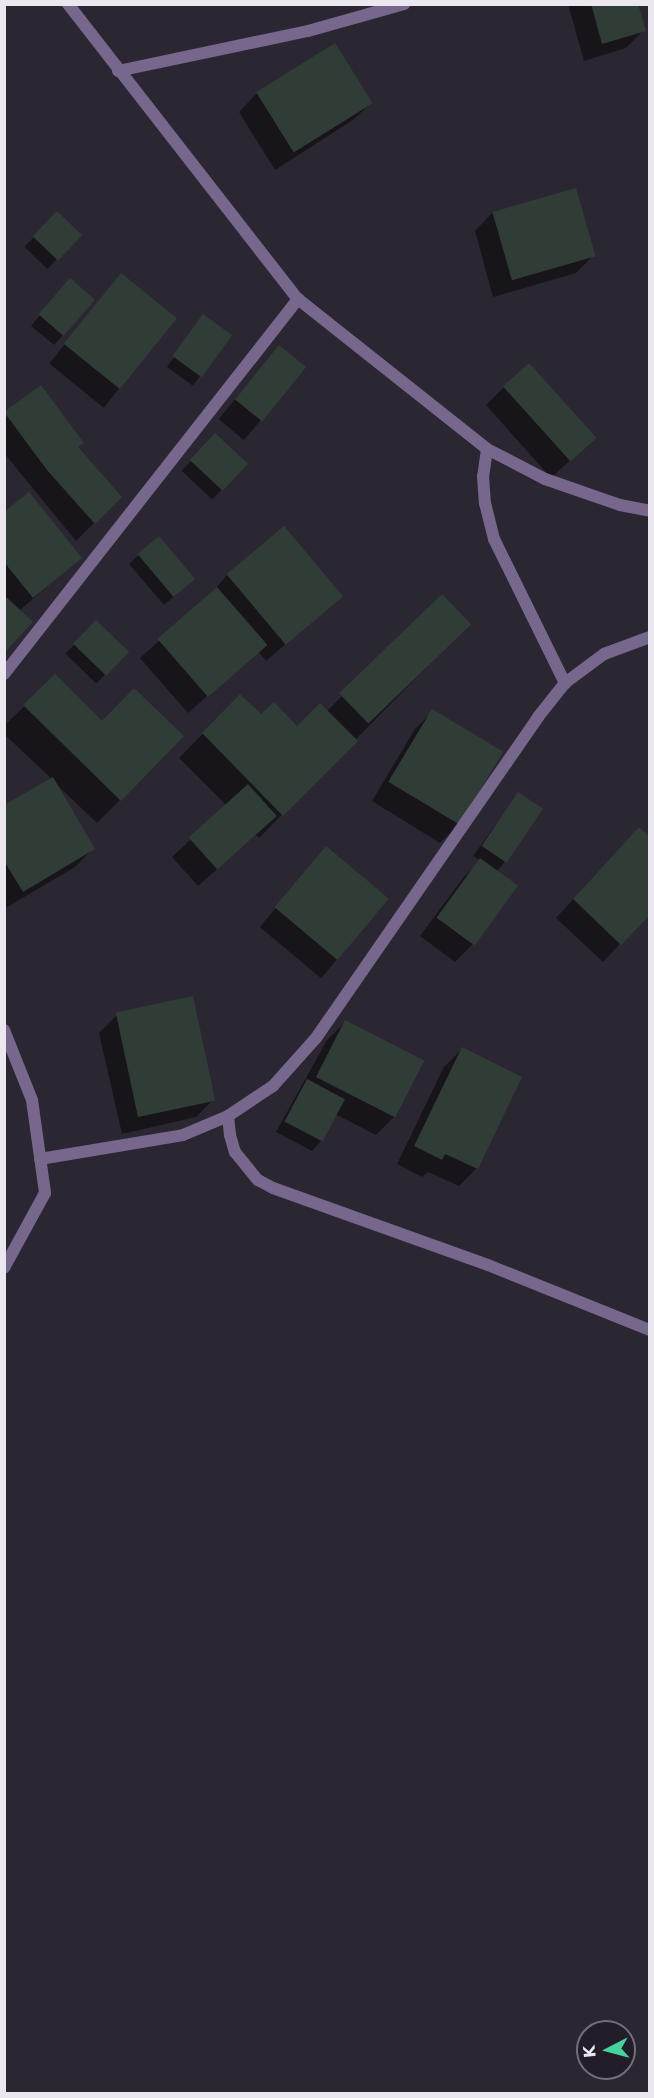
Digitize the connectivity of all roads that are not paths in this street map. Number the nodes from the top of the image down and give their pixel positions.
1 (68, 4) edge
2 (404, 4) edge
3 (118, 71) junction
4 (298, 300) junction
5 (487, 449) junction
6 (650, 511) edge
7 (650, 637) edge
8 (4, 675) edge
9 (565, 684) junction
10 (4, 1030) edge
11 (228, 1116) junction
12 (40, 1159) junction
13 (4, 1268) edge
14 (650, 1330) edge

1 - 3 street
2 - 3 street
3 - 4 street
4 - 5 street
4 - 8 street
5 - 6 street
5 - 9 street
7 - 9 street
9 - 11 street
10 - 12 street
11 - 12 street
11 - 14 street
12 - 13 street

